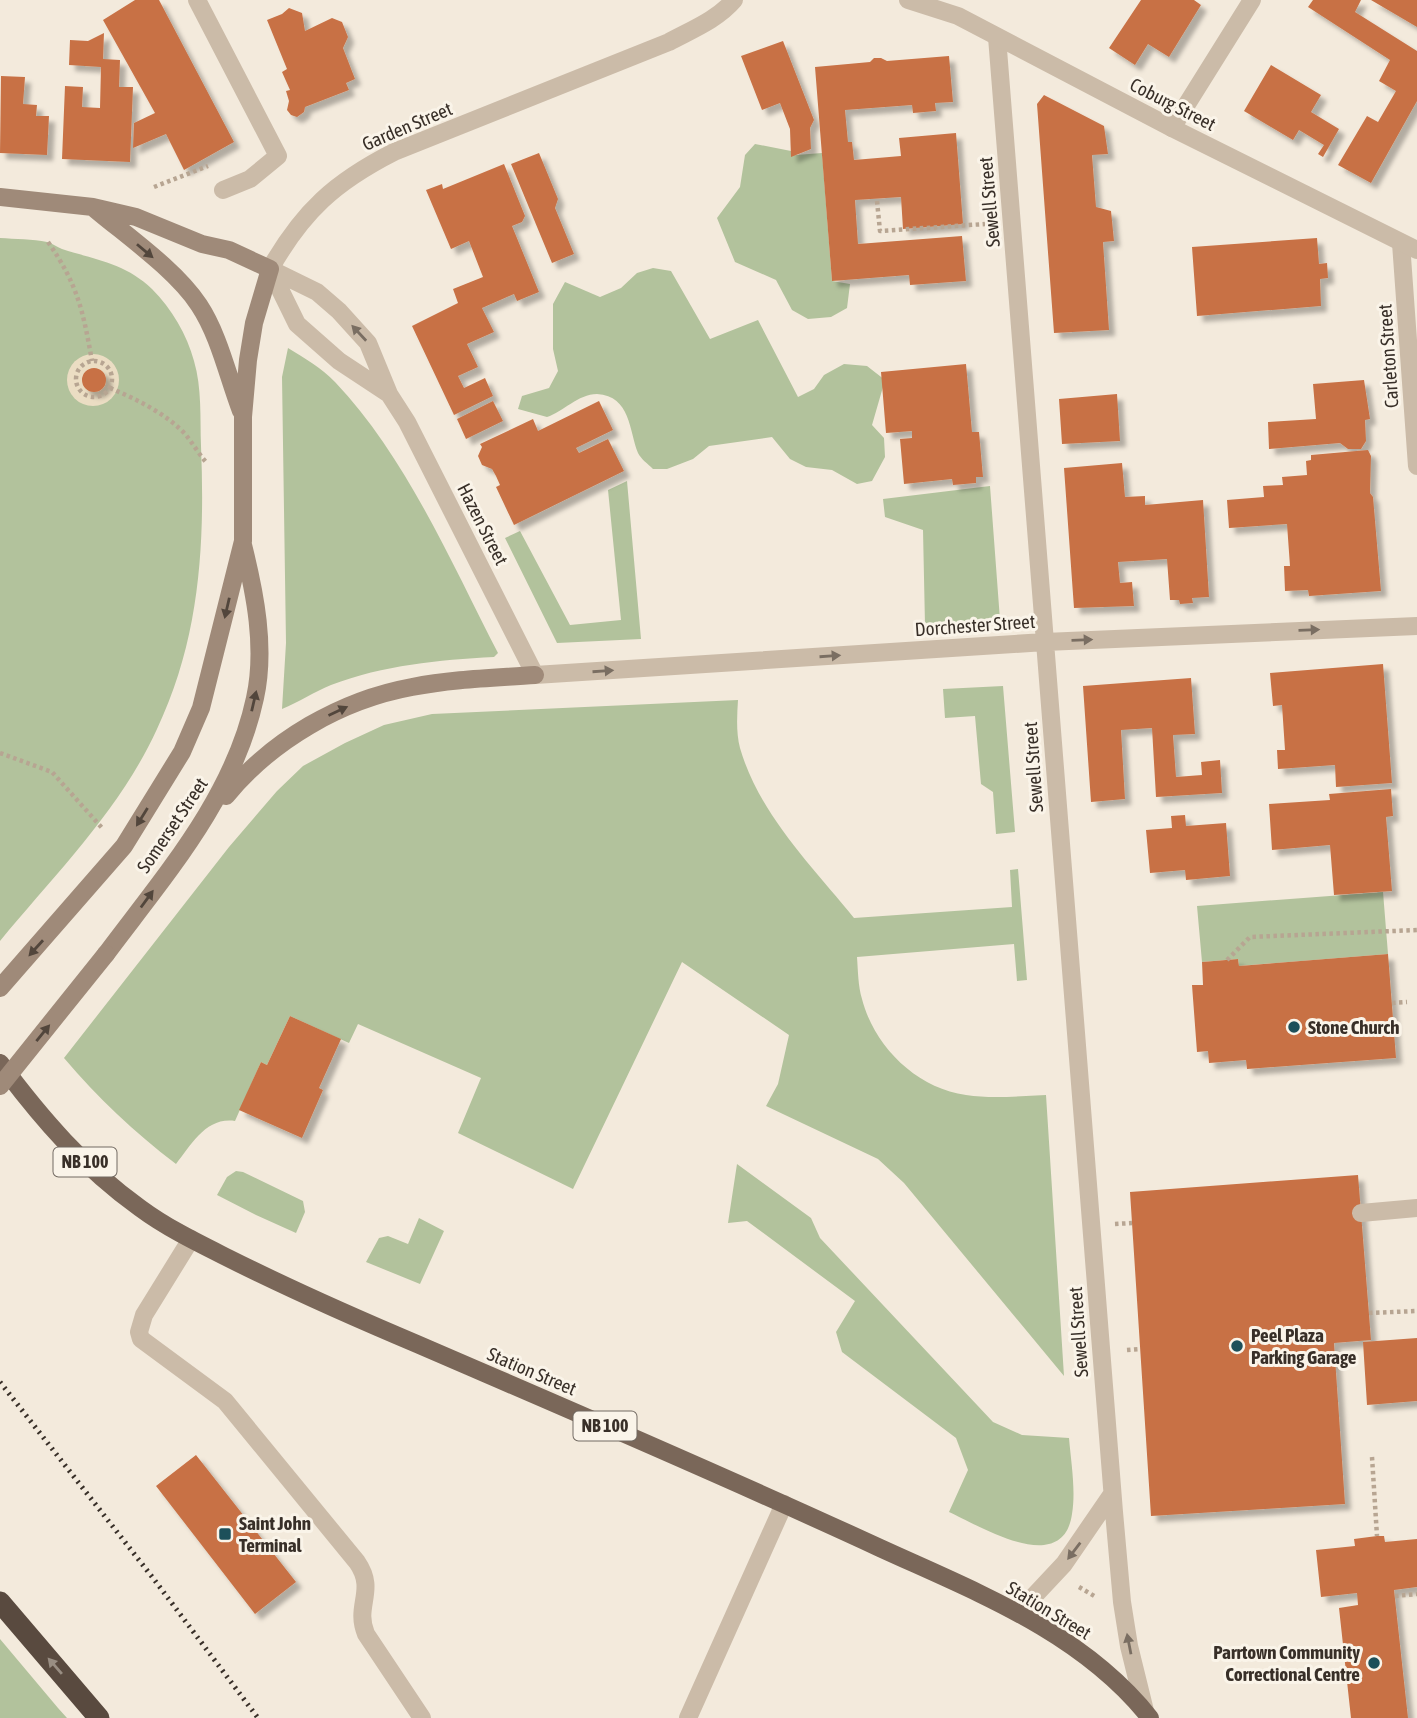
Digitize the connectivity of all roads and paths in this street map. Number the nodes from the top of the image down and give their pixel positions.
1 (197, 0) edge
2 (734, 0) edge
3 (908, 0) edge
4 (1252, 0) edge
5 (997, 37) junction
6 (1172, 128) junction
7 (216, 162) dead end
8 (153, 187) dead end
9 (223, 190) dead end
10 (0, 197) edge
11 (877, 201) dead end
12 (93, 207) junction
13 (1011, 222) junction
14 (48, 242) dead end
15 (1409, 247) edge
16 (270, 270) junction
17 (92, 361) junction
18 (110, 388) junction
19 (389, 394) junction
20 (243, 418) junction
21 (206, 462) dead end
22 (1417, 466) edge
23 (243, 541) junction
24 (1417, 626) edge
25 (1045, 642) junction
26 (535, 675) junction
27 (0, 753) edge
28 (103, 829) dead end
29 (194, 834) junction
30 (1417, 930) edge
31 (1227, 960) dead end
32 (0, 988) edge
33 (1407, 1002) dead end
34 (1392, 1003) dead end
35 (0, 1063) edge
36 (0, 1086) edge
37 (1417, 1208) edge
38 (1361, 1213) dead end
39 (191, 1239) junction
40 (1417, 1311) edge
41 (1369, 1313) dead end
42 (1372, 1457) dead end
43 (1112, 1494) junction
44 (784, 1504) junction
45 (1377, 1536) dead end
46 (1072, 1583) dead end
47 (1417, 1594) edge
48 (1395, 1596) dead end
49 (1099, 1599) dead end
50 (0, 1602) edge
51 (1019, 1612) junction
52 (1147, 1714) edge
53 (99, 1718) edge
54 (422, 1718) edge
55 (688, 1718) edge

1 - 9 street
2 - 16 street, Garden Street
3 - 5 street, Coburg Street
4 - 6 street
5 - 6 street, Coburg Street
5 - 13 street, Sewell Street
6 - 15 street, Coburg Street
7 - 8 path
10 - 12 main road
11 - 13 path
12 - 16 main road
12 -> 20 main road
13 - 25 street, Sewell Street
14 - 17 path
15 - 22 street, Carleton Street
16 - 19 street, Hazen Street
19 -> 16 street, Hazen Street
16 - 20 main road, Somerset Street
17 - 18 path
17 - 18 path
18 - 21 path
19 - 26 street, Hazen Street
20 - 23 main road, Somerset Street
29 -> 23 main road, Somerset Street
23 -> 32 main road, Somerset Street
25 -> 24 street, Dorchester Street
26 -> 25 street, Dorchester Street
25 - 43 street, Sewell Street
29 -> 26 main road
27 - 28 path
36 -> 29 main road, Somerset Street, bridge
30 - 31 path
33 - 34 path
35 - 39 main road, Station Street / NB 100
37 - 38 street
39 - 44 main road, Station Street / NB 100
39 - 54 street
40 - 41 path
42 - 45 path
43 -> 51 street
52 -> 43 street, Sewell Street
44 - 51 main road, Station Street / NB 100
44 - 55 street
46 - 49 path
47 - 48 path
53 -> 50 highway
51 - 52 main road, Station Street / NB 100

